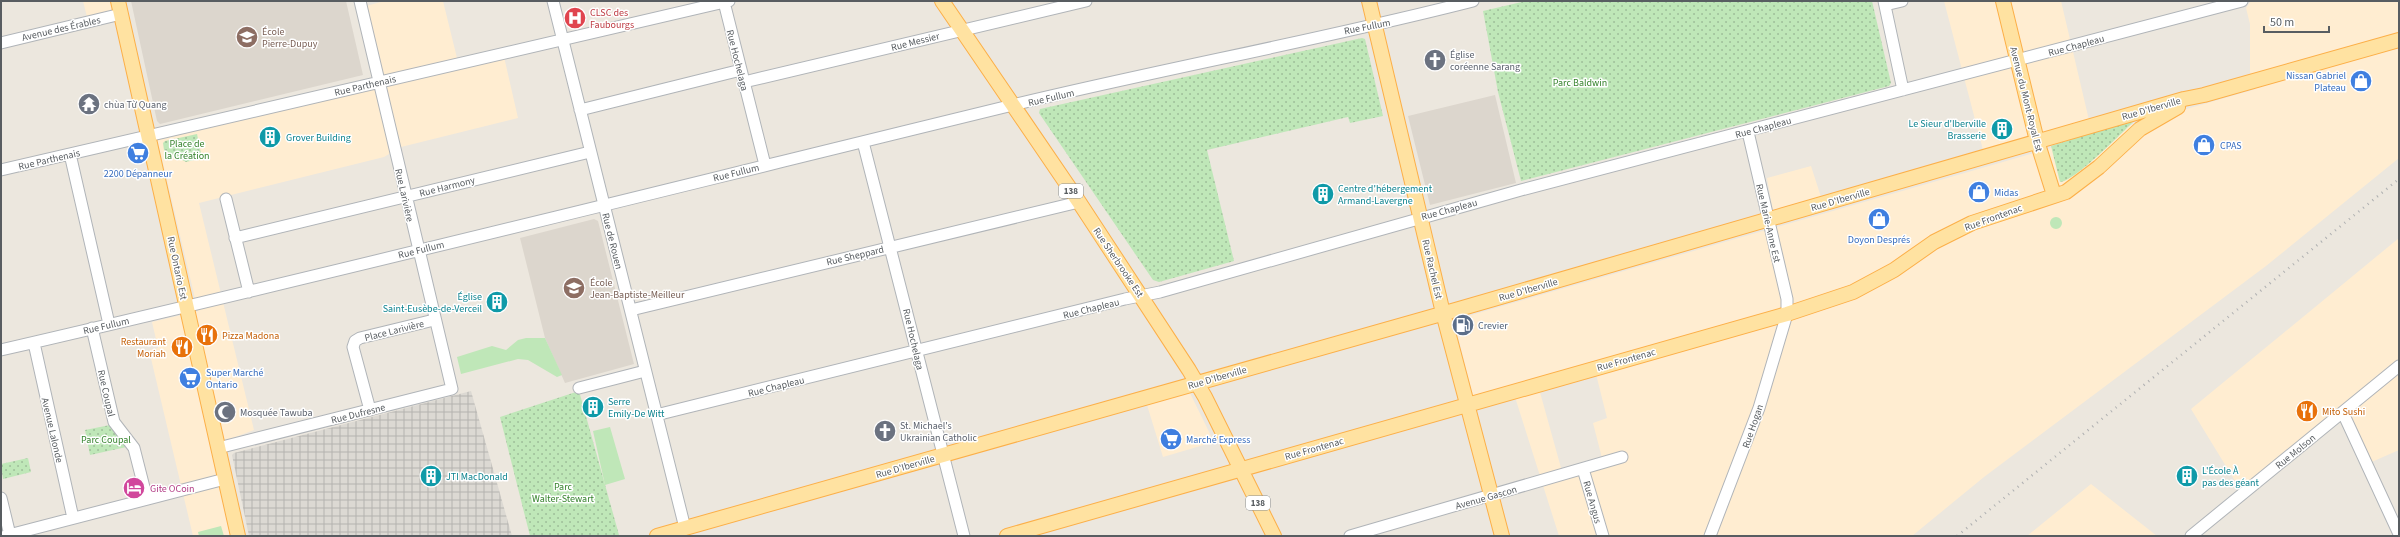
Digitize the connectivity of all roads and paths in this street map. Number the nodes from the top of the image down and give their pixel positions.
1 (360, 1) edge
2 (553, 1) edge
3 (942, 1) edge
4 (1086, 1) edge
5 (1369, 1) edge
6 (1473, 1) edge
7 (1902, 1) edge
8 (2003, 1) edge
9 (2242, 1) edge
10 (726, 2) edge
11 (1884, 3) edge
12 (120, 8) edge
13 (1374, 24) junction
14 (961, 30) junction
15 (563, 40) junction
16 (2399, 40) edge
17 (1, 43) edge
18 (2017, 60) junction
19 (741, 70) junction
20 (379, 81) junction
21 (744, 82) junction
22 (1903, 90) junction
23 (2204, 95) junction
24 (1013, 105) junction
25 (580, 110) junction
26 (1748, 132) junction
27 (148, 135) junction
28 (2036, 141) junction
29 (863, 142) junction
30 (590, 152) junction
31 (70, 154) junction
32 (765, 165) junction
33 (1, 170) edge
34 (405, 196) junction
35 (2054, 196) junction
36 (226, 199) dead end
37 (1079, 202) junction
38 (604, 205) junction
39 (1421, 217) junction
40 (1769, 220) junction
41 (235, 238) junction
42 (890, 247) junction
43 (418, 250) junction
44 (249, 292) junction
45 (1142, 296) junction
46 (187, 306) junction
47 (631, 310) junction
48 (1443, 313) junction
49 (1787, 314) junction
50 (434, 320) junction
51 (109, 324) junction
52 (92, 328) junction
53 (34, 343) junction
54 (1, 350) edge
55 (916, 351) junction
56 (2399, 366) edge
57 (645, 371) junction
58 (1197, 383) junction
59 (579, 388) dead end
60 (452, 389) joint
61 (1467, 404) junction
62 (370, 410) junction
63 (2343, 413) junction
64 (656, 415) junction
65 (218, 448) junction
66 (943, 455) junction
67 (1622, 457) dead end
68 (1583, 469) junction
69 (1241, 470) junction
70 (225, 479) junction
71 (1491, 495) junction
72 (1, 498) edge
73 (147, 499) junction
74 (73, 518) junction
75 (685, 528) junction
76 (2399, 534) edge
77 (7, 535) edge
78 (238, 536) edge
79 (657, 536) edge
80 (964, 536) edge
81 (1007, 536) edge
82 (1274, 536) edge
83 (1350, 536) edge
84 (1502, 536) edge
85 (1603, 536) edge
86 (1710, 536) edge
87 (2191, 536) edge

1 - 20 street, Rue Larivière
2 - 15 street, Rue de Rouen
3 - 14 main road, Rue Sherbrooke Est / 138
4 - 14 street, Rue Messier
5 - 13 main road, Rue Rachel Est
6 - 13 street, Rue Fullum
7 - 11 street
8 - 18 main road, Avenue du Mont-Royal Est
9 - 18 street, Rue Chapleau
10 - 15 street, Rue Parthenais
10 - 19 street, Rue Hochelaga
11 - 22 street
12 - 17 street, Avenue des Érables
12 - 27 main road, Rue Ontario Est
13 - 24 street, Rue Fullum
13 - 39 main road, Rue Rachel Est
14 - 21 street, Rue Messier
14 - 24 main road, Rue Sherbrooke Est / 138
15 - 20 street, Rue Parthenais
15 - 25 street, Rue de Rouen
16 - 23 main road, Rue D'Iberville
18 - 22 street, Rue Chapleau
18 - 28 main road, Avenue du Mont-Royal Est
19 - 21 street, Rue Hochelaga
19 - 25 street
20 - 27 street, Rue Parthenais
20 - 34 street, Rue Larivière
21 - 32 street, Rue Hochelaga
22 - 26 street, Rue Chapleau
23 - 28 main road, Rue D'Iberville
23 - 35 main road, Rue Frontenac
24 - 29 street, Rue Fullum
24 - 37 main road, Rue Sherbrooke Est / 138
25 - 30 street, Rue de Rouen
26 - 39 street, Rue Chapleau
26 - 40 street, Rue Marie-Anne Est
27 - 31 street, Rue Parthenais
27 - 46 main road, Rue Ontario Est
28 - 35 main road, Avenue du Mont-Royal Est
28 - 40 main road, Rue D'Iberville
29 - 32 street, Rue Fullum
29 - 42 street, Rue Hochelaga
30 - 34 street, Rue Harmony
30 - 38 street, Rue de Rouen
31 - 33 street, Rue Parthenais
31 - 51 street
32 - 38 street, Rue Fullum
34 - 41 street, Rue Harmony
34 - 43 street, Rue Larivière
35 - 49 main road, Rue Frontenac
36 - 41 street
37 - 42 street, Rue Sheppard
37 - 45 main road, Rue Sherbrooke Est / 138
38 - 43 street, Rue Fullum
38 - 47 street, Rue de Rouen
39 - 45 street, Rue Chapleau
39 - 48 main road, Rue Rachel Est
40 - 48 main road, Rue D'Iberville
40 - 49 street, Rue Marie-Anne Est
41 - 44 street
42 - 47 street, Rue Sheppard
42 - 55 street, Rue Hochelaga
43 - 44 street, Rue Fullum
43 - 50 street, Rue Larivière
44 - 46 street, Rue Fullum
45 - 55 street, Rue Chapleau
45 - 58 main road, Rue Sherbrooke Est / 138
46 - 51 street, Rue Fullum
46 - 65 main road, Rue Ontario Est
47 - 57 street, Rue de Rouen
48 - 58 main road, Rue D'Iberville
48 - 61 main road, Rue Rachel Est
49 - 61 main road, Rue Frontenac
49 - 86 street, Rue Hogan
50 - 60 street, Rue Larivière
50 - 62 street, Place Larivière
51 - 52 street, Rue Fullum
52 - 53 street, Rue Fullum
52 - 73 street, Rue Coupal
53 - 54 street, Rue Fullum
53 - 74 street, Avenue Lalonde
55 - 64 street, Rue Chapleau
55 - 66 street, Rue Hochelaga
56 - 63 street, Rue Molson
57 - 59 street
57 - 64 street, Rue de Rouen
58 - 66 main road, Rue D'Iberville
58 - 69 main road, Rue Sherbrooke Est / 138
60 - 62 street, Rue Dufresne
61 - 69 main road, Rue Frontenac
61 - 71 main road, Rue Rachel Est
62 - 65 street, Rue Dufresne
63 - 76 street
63 - 87 street, Rue Molson
64 - 75 street, Rue de Rouen
65 - 70 main road, Rue Ontario Est
66 - 75 main road, Rue D'Iberville
66 - 80 street, Rue Hochelaga
67 - 68 street, Avenue Gascon
68 - 71 street, Avenue Gascon
68 - 85 street, Rue Angus
69 - 81 main road, Rue Frontenac
69 - 82 main road, Rue Sherbrooke Est / 138
70 - 73 street
70 - 78 main road, Rue Ontario Est
71 - 83 street, Avenue Gascon
71 - 84 main road, Rue Rachel Est
72 - 77 street
73 - 74 street
74 - 77 street
75 - 79 main road, Rue D'Iberville

